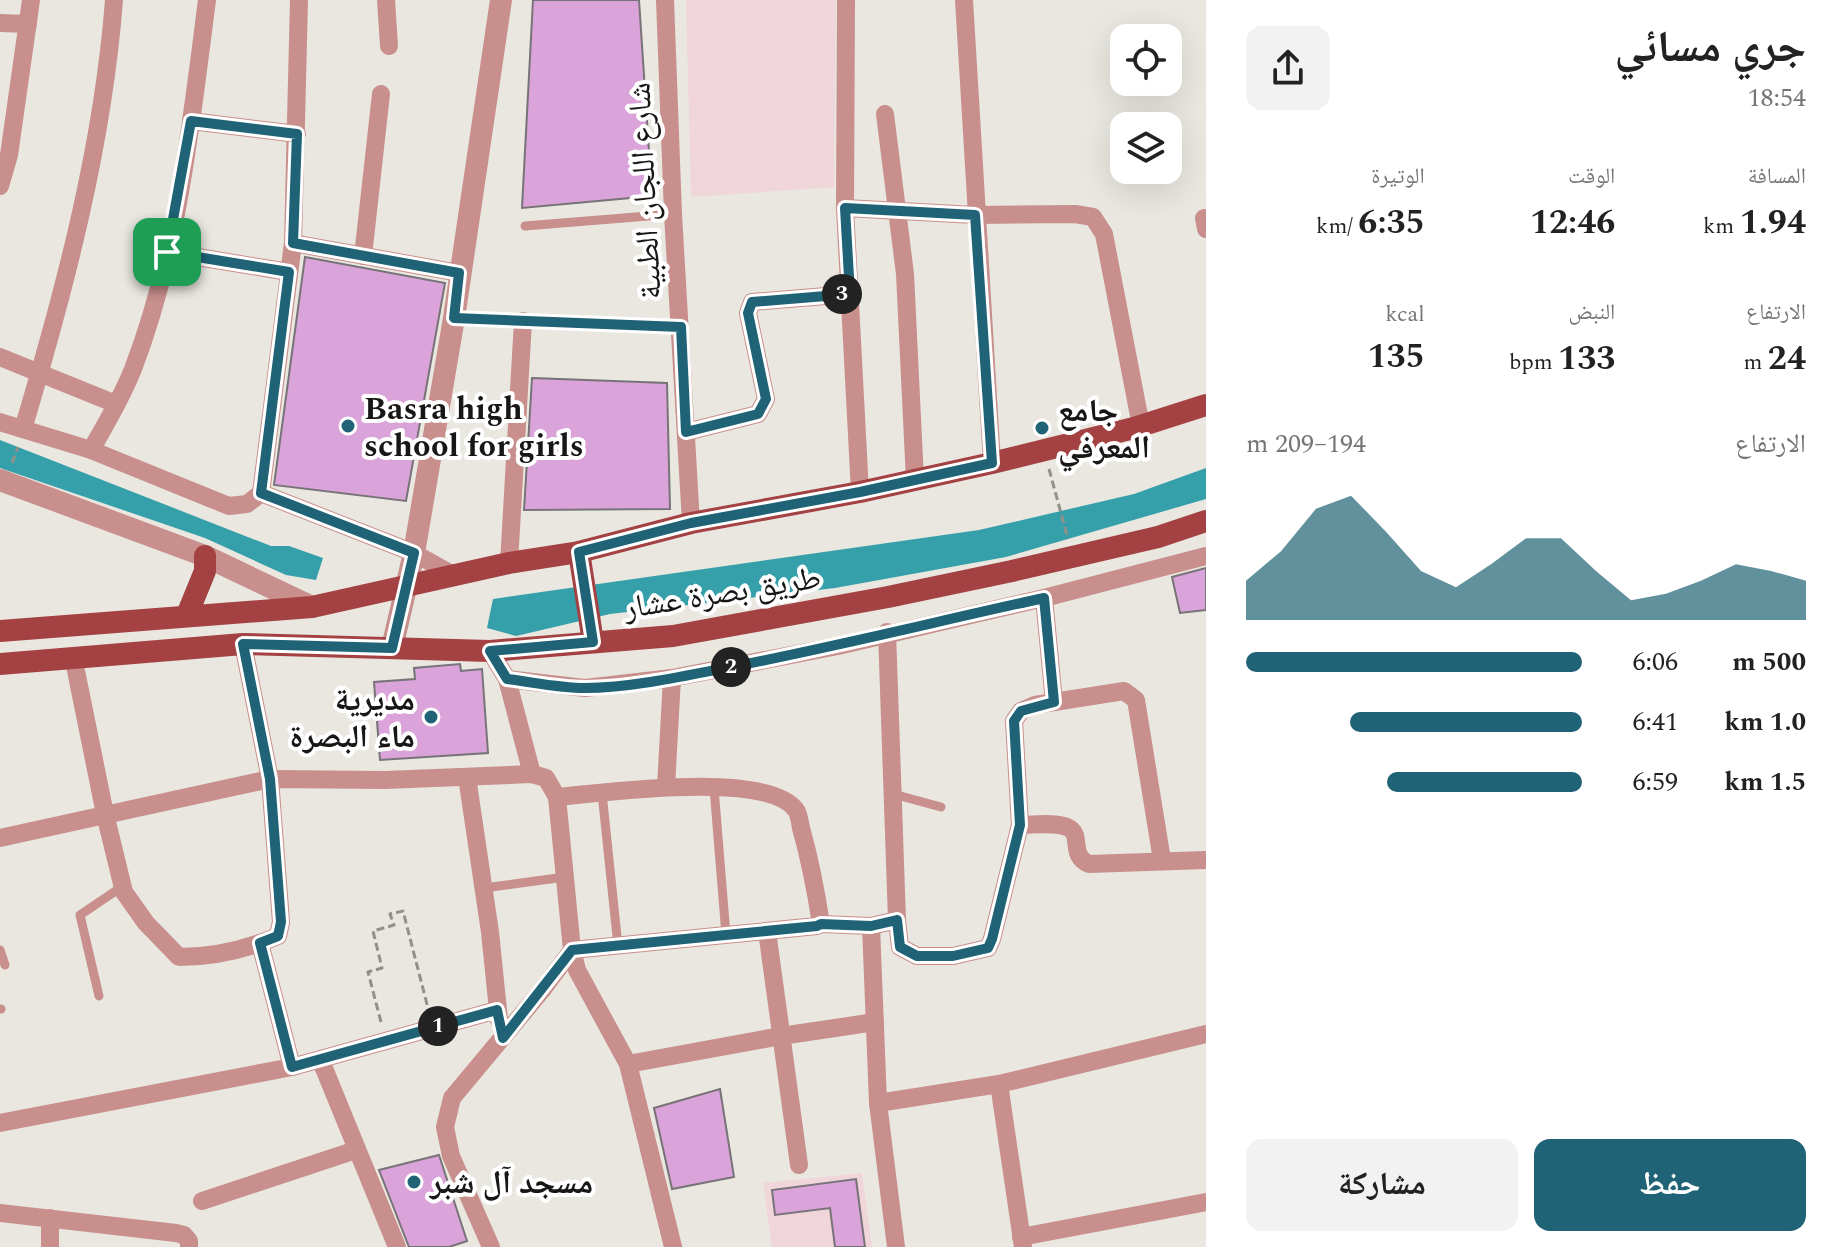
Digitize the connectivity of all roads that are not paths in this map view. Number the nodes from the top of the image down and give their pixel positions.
1 (31, 0) edge
2 (114, 0) edge
3 (207, 0) edge
4 (299, 0) edge
5 (386, 0) edge
6 (501, 0) edge
7 (665, 0) edge
8 (846, 0) edge
9 (964, 0) edge
10 (0, 23) edge
11 (28, 24) junction
12 (389, 46) dead end
13 (381, 94) dead end
14 (885, 114) dead end
15 (191, 121) junction
16 (297, 134) junction
17 (0, 186) edge
18 (845, 208) junction
19 (896, 211) junction
20 (673, 214) junction
21 (975, 215) junction
22 (525, 226) dead end
23 (293, 243) junction
24 (167, 252) junction
25 (363, 256) junction
26 (289, 272) junction
27 (459, 273) junction
28 (850, 294) junction
29 (454, 318) junction
30 (523, 321) junction
31 (681, 327) junction
32 (0, 357) edge
33 (40, 372) junction
34 (116, 404) junction
35 (1206, 405) edge
36 (0, 422) edge
37 (1141, 426) junction
38 (23, 432) junction
39 (686, 432) junction
40 (91, 450) junction
41 (992, 463) junction
42 (4, 477) edge
43 (915, 480) junction
44 (860, 492) junction
45 (261, 493) junction
46 (1206, 521) edge
47 (691, 523) junction
48 (414, 553) junction
49 (205, 556) junction
50 (1206, 556) edge
51 (580, 560) junction
52 (509, 563) junction
53 (455, 576) junction
54 (406, 586) junction
55 (1044, 598) junction
56 (312, 607) junction
57 (187, 615) junction
58 (0, 631) edge
59 (887, 632) junction
60 (592, 635) junction
61 (243, 644) junction
62 (392, 648) junction
63 (490, 651) junction
64 (73, 656) junction
65 (0, 664) edge
66 (672, 678) junction
67 (507, 679) junction
68 (1054, 702) junction
69 (532, 774) junction
70 (467, 777) junction
71 (270, 779) junction
72 (666, 787) junction
73 (714, 788) junction
74 (602, 793) junction
75 (893, 794) junction
76 (557, 797) junction
77 (941, 807) dead end
78 (105, 814) junction
79 (1020, 825) junction
80 (0, 838) edge
81 (1162, 860) junction
82 (1206, 860) edge
83 (565, 877) junction
84 (123, 886) junction
85 (484, 888) junction
86 (897, 920) junction
87 (821, 924) junction
88 (871, 926) junction
89 (767, 931) junction
90 (726, 935) junction
91 (260, 943) junction
92 (618, 946) junction
93 (0, 950) edge
94 (572, 950) junction
95 (5, 965) dead end
96 (99, 996) dead end
97 (497, 1010) junction
98 (875, 1022) junction
99 (1206, 1034) edge
100 (781, 1036) junction
101 (503, 1038) junction
102 (321, 1061) junction
103 (628, 1064) junction
104 (292, 1067) junction
105 (999, 1084) junction
106 (878, 1103) junction
107 (0, 1123) edge
108 (356, 1150) junction
109 (799, 1165) dead end
110 (202, 1201) dead end
111 (1206, 1202) edge
112 (0, 1213) edge
113 (50, 1218) junction
114 (1022, 1242) edge
115 (50, 1247) edge
116 (189, 1247) edge
117 (397, 1247) edge
118 (491, 1247) edge
119 (673, 1247) edge
120 (896, 1247) edge

1 - 11 street
2 - 33 street
3 - 15 street
4 - 16 street
5 - 12 street
6 - 27 street
7 - 20 street, شارع اللجان الطبية
8 - 18 street
9 - 21 street
10 - 11 street
11 - 17 street
13 - 25 street
14 - 19 street
15 - 16 street
15 - 24 street
16 - 23 street
18 - 19 street
18 - 28 street
19 - 21 street
19 - 43 street
20 - 22 lane
20 - 31 street, شارع اللجان الطبية
21 - 37 street
21 - 41 street
23 - 25 street
23 - 26 street
24 - 26 street
24 - 34 street
25 - 27 street
26 - 45 street
27 - 29 street
28 - 39 street
28 - 44 street
29 - 30 lane
29 - 48 street
30 - 31 lane
30 - 52 street
31 - 39 street, شارع اللجان الطبية
32 - 33 street
33 - 34 street
33 - 38 street
34 - 40 street
35 - 37 main road
36 - 38 street
37 - 41 main road
38 - 40 street
39 - 47 street, شارع اللجان الطبية
40 - 45 street
41 - 43 main road
42 - 49 street
43 - 44 main road
44 - 47 main road
45 - 48 street
46 - 60 main road, طريق بصرة عشار
47 - 51 main road
48 - 53 street
48 - 54 street
49 - 56 street
49 - 57 main road
50 - 55 street
51 - 52 main road
51 - 60 main road
52 - 53 main road
53 - 54 main road
54 - 56 main road
54 - 62 street
55 - 59 street
55 - 68 street
56 - 57 main road
57 - 58 main road
59 - 66 street
59 - 75 street
60 - 63 main road, طريق بصرة عشار
61 - 62 main road, طريق بصرة عشار
61 - 64 main road, طريق بصرة عشار
61 - 71 street
62 - 63 main road, طريق بصرة عشار
63 - 67 street
64 - 65 main road, طريق بصرة عشار
64 - 78 street
66 - 67 street
66 - 72 street
67 - 69 street
68 - 79 street
68 - 81 street
69 - 70 street
69 - 76 street
70 - 71 street
70 - 85 street
71 - 78 street
71 - 91 street
72 - 73 street
72 - 74 street
73 - 87 street
73 - 90 lane
74 - 76 street
74 - 92 lane
75 - 77 lane
75 - 86 street
76 - 83 street
78 - 80 street
78 - 84 street
79 - 81 street
79 - 86 street
81 - 82 street
83 - 85 lane
83 - 94 street
84 - 91 street
84 - 96 lane
85 - 97 street
86 - 88 street
87 - 88 street
87 - 89 street
88 - 98 street
89 - 90 street
89 - 100 street
90 - 92 street
91 - 104 street
92 - 94 street
93 - 95 lane
94 - 101 street
94 - 103 street
97 - 101 street
97 - 102 street
98 - 100 street
98 - 106 street
99 - 105 street
100 - 103 street
100 - 109 street
101 - 118 street
102 - 104 street
102 - 108 street
103 - 119 street
104 - 107 street
105 - 106 street
105 - 114 street
106 - 120 street
108 - 110 street
108 - 117 street
111 - 114 street
112 - 113 street
113 - 115 street
113 - 116 street

